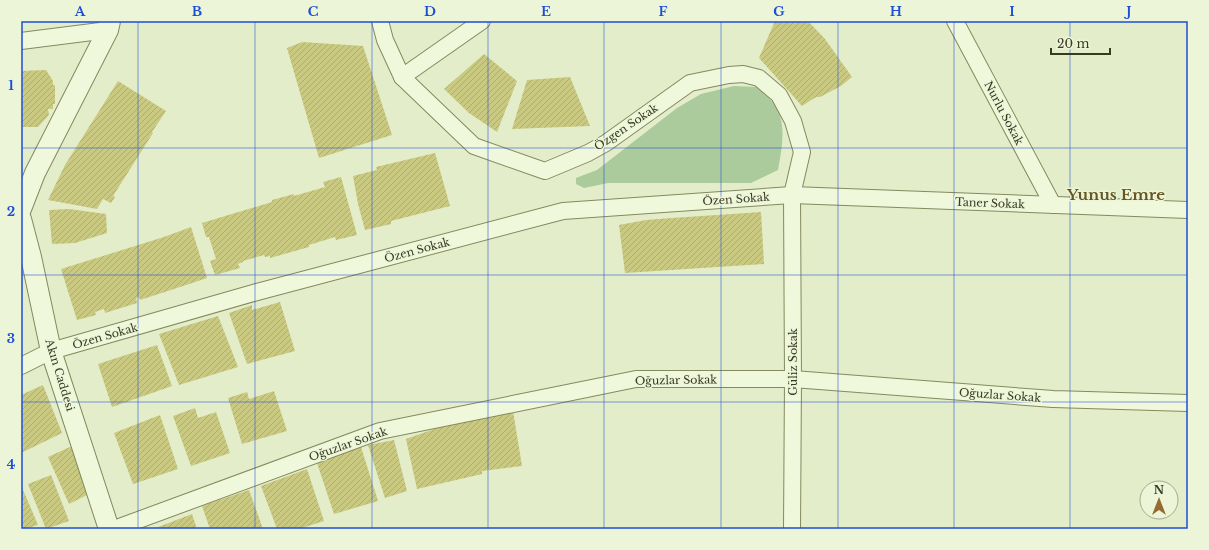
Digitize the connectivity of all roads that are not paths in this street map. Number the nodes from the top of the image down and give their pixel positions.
1 (380, 21) edge
2 (482, 21) edge
3 (955, 21) edge
4 (109, 25) edge
5 (21, 41) edge
6 (402, 77) junction
7 (792, 195) junction
8 (1053, 205) junction
9 (21, 209) edge
10 (1188, 210) edge
11 (21, 219) edge
12 (51, 351) junction
13 (21, 366) edge
14 (793, 379) junction
15 (1188, 403) edge
16 (109, 529) edge
17 (114, 529) edge
18 (792, 529) edge

1 - 6 street, Özgen Sokak
2 - 6 street
3 - 8 street, Nurlu Sokak
4 - 5 street
4 - 9 street
6 - 7 street, Özgen Sokak
7 - 8 street, Taner Sokak
7 - 12 street, Özen Sokak
7 - 14 street, Güliz Sokak
8 - 10 street, Taner Sokak
11 - 12 street, Akın Caddesi
12 - 13 street, Özen Sokak
12 - 16 street, Akın Caddesi
14 - 15 street, Oğuzlar Sokak
14 - 17 street, Oğuzlar Sokak
14 - 18 street, Güliz Sokak

